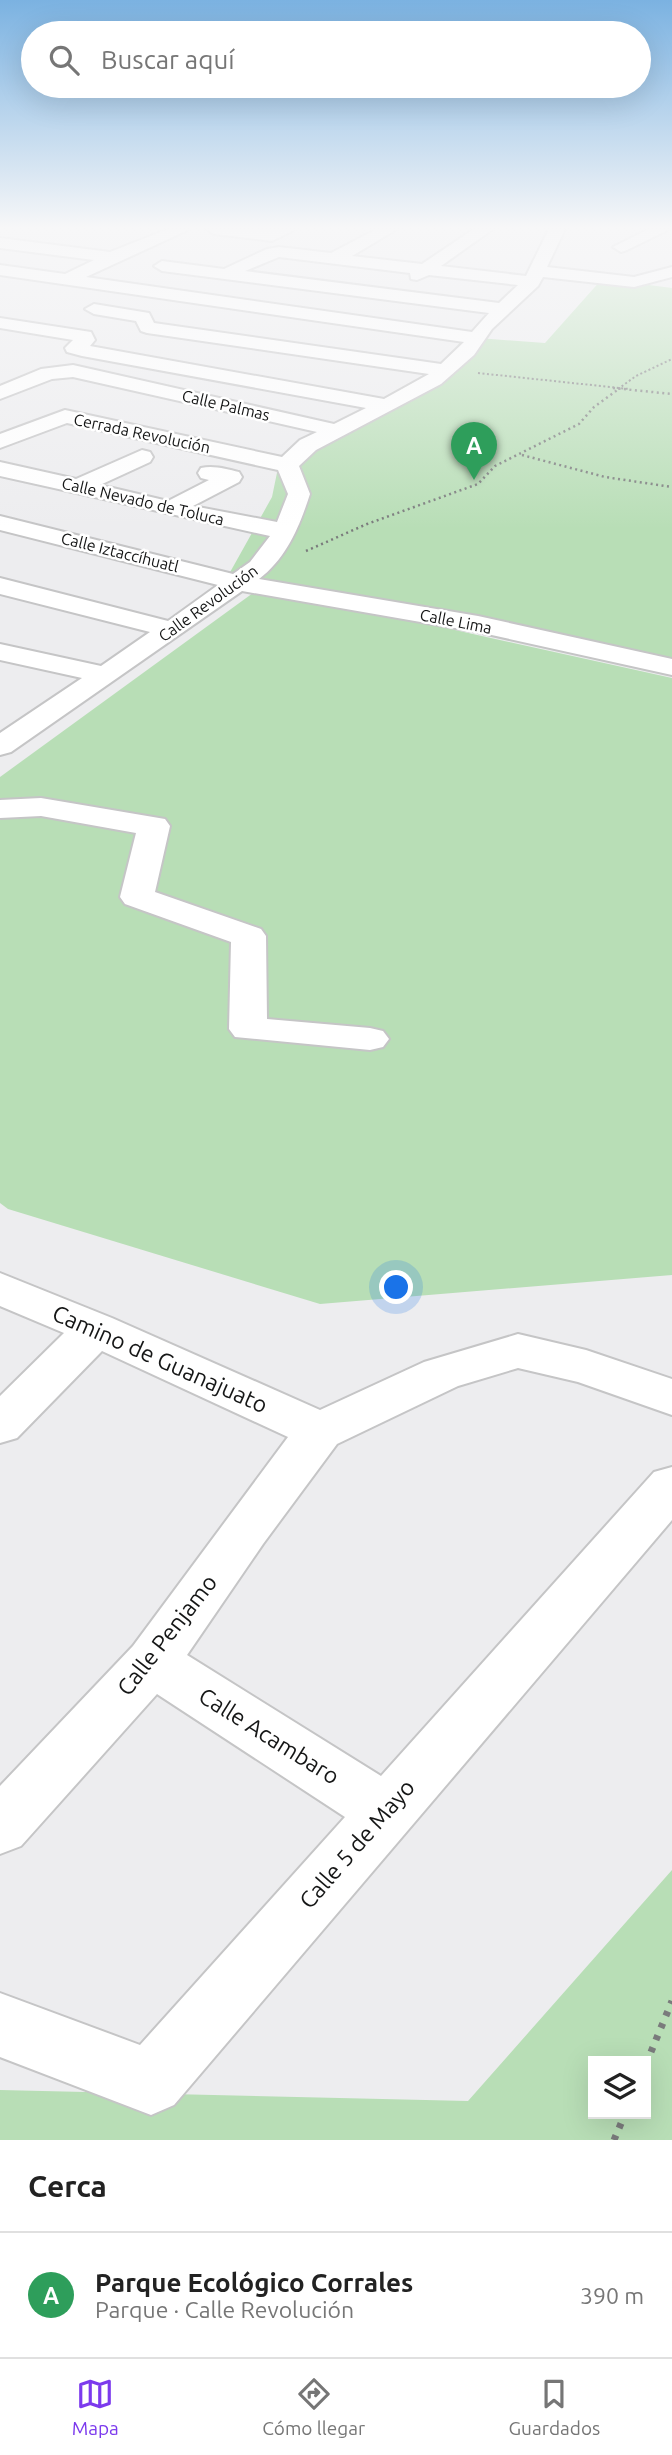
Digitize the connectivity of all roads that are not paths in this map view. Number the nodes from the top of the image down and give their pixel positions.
1 (27, 329) edge
2 (161, 329) edge
3 (328, 329) edge
4 (409, 329) edge
5 (485, 329) edge
6 (476, 338) junction
7 (296, 347) junction
8 (277, 363) dead end
9 (445, 370) junction
10 (329, 378) dead end
11 (246, 379) junction
12 (6, 387) edge
13 (306, 391) junction
14 (387, 406) junction
15 (338, 431) junction
16 (0, 442) edge
17 (142, 457) dead end
18 (287, 465) junction
19 (0, 470) edge
20 (209, 473) dead end
21 (81, 485) junction
22 (174, 507) junction
23 (0, 523) edge
24 (286, 531) junction
25 (249, 575) junction
26 (0, 586) edge
27 (172, 630) junction
28 (0, 652) edge
29 (672, 667) edge
30 (106, 675) junction
31 (0, 746) edge
32 (0, 809) edge
33 (370, 1039) dead end
34 (0, 1288) edge
35 (96, 1329) junction
36 (672, 1397) edge
37 (0, 1425) edge
38 (320, 1431) junction
39 (672, 1486) edge
40 (152, 1662) junction
41 (386, 1811) junction
42 (0, 1827) edge
43 (0, 2025) edge

1 - 11 street
2 - 7 street
3 - 7 street
4 - 6 street
5 - 6 street
6 - 9 street
7 - 9 street
8 - 11 street
9 - 14 street
10 - 13 street
11 - 13 street
12 - 15 street, Calle Palmas
13 - 14 street
14 - 15 street
15 - 18 street
16 - 18 street, Cerrada Revolución
17 - 21 street
18 - 24 street, Calle Revolución
19 - 21 street, Calle Nevado de Toluca
20 - 22 street
21 - 22 street, Calle Nevado de Toluca
22 - 24 street, Calle Nevado de Toluca
23 - 25 street, Calle Iztaccíhuatl
24 - 25 street, Calle Revolución
25 - 27 street, Calle Revolución
25 - 29 street, Calle Lima
26 - 27 street
27 - 30 street, Calle Revolución
28 - 30 street
30 - 31 street, Calle Revolución
32 - 33 street
34 - 35 street, Camino de Guanajuato
35 - 37 street
35 - 38 street, Camino de Guanajuato
36 - 38 street
38 - 40 street, Calle Penjamo
39 - 41 street, Calle 5 de Mayo
40 - 41 street, Calle Acambaro
40 - 42 street, Calle Penjamo
41 - 43 street, Calle 5 de Mayo

